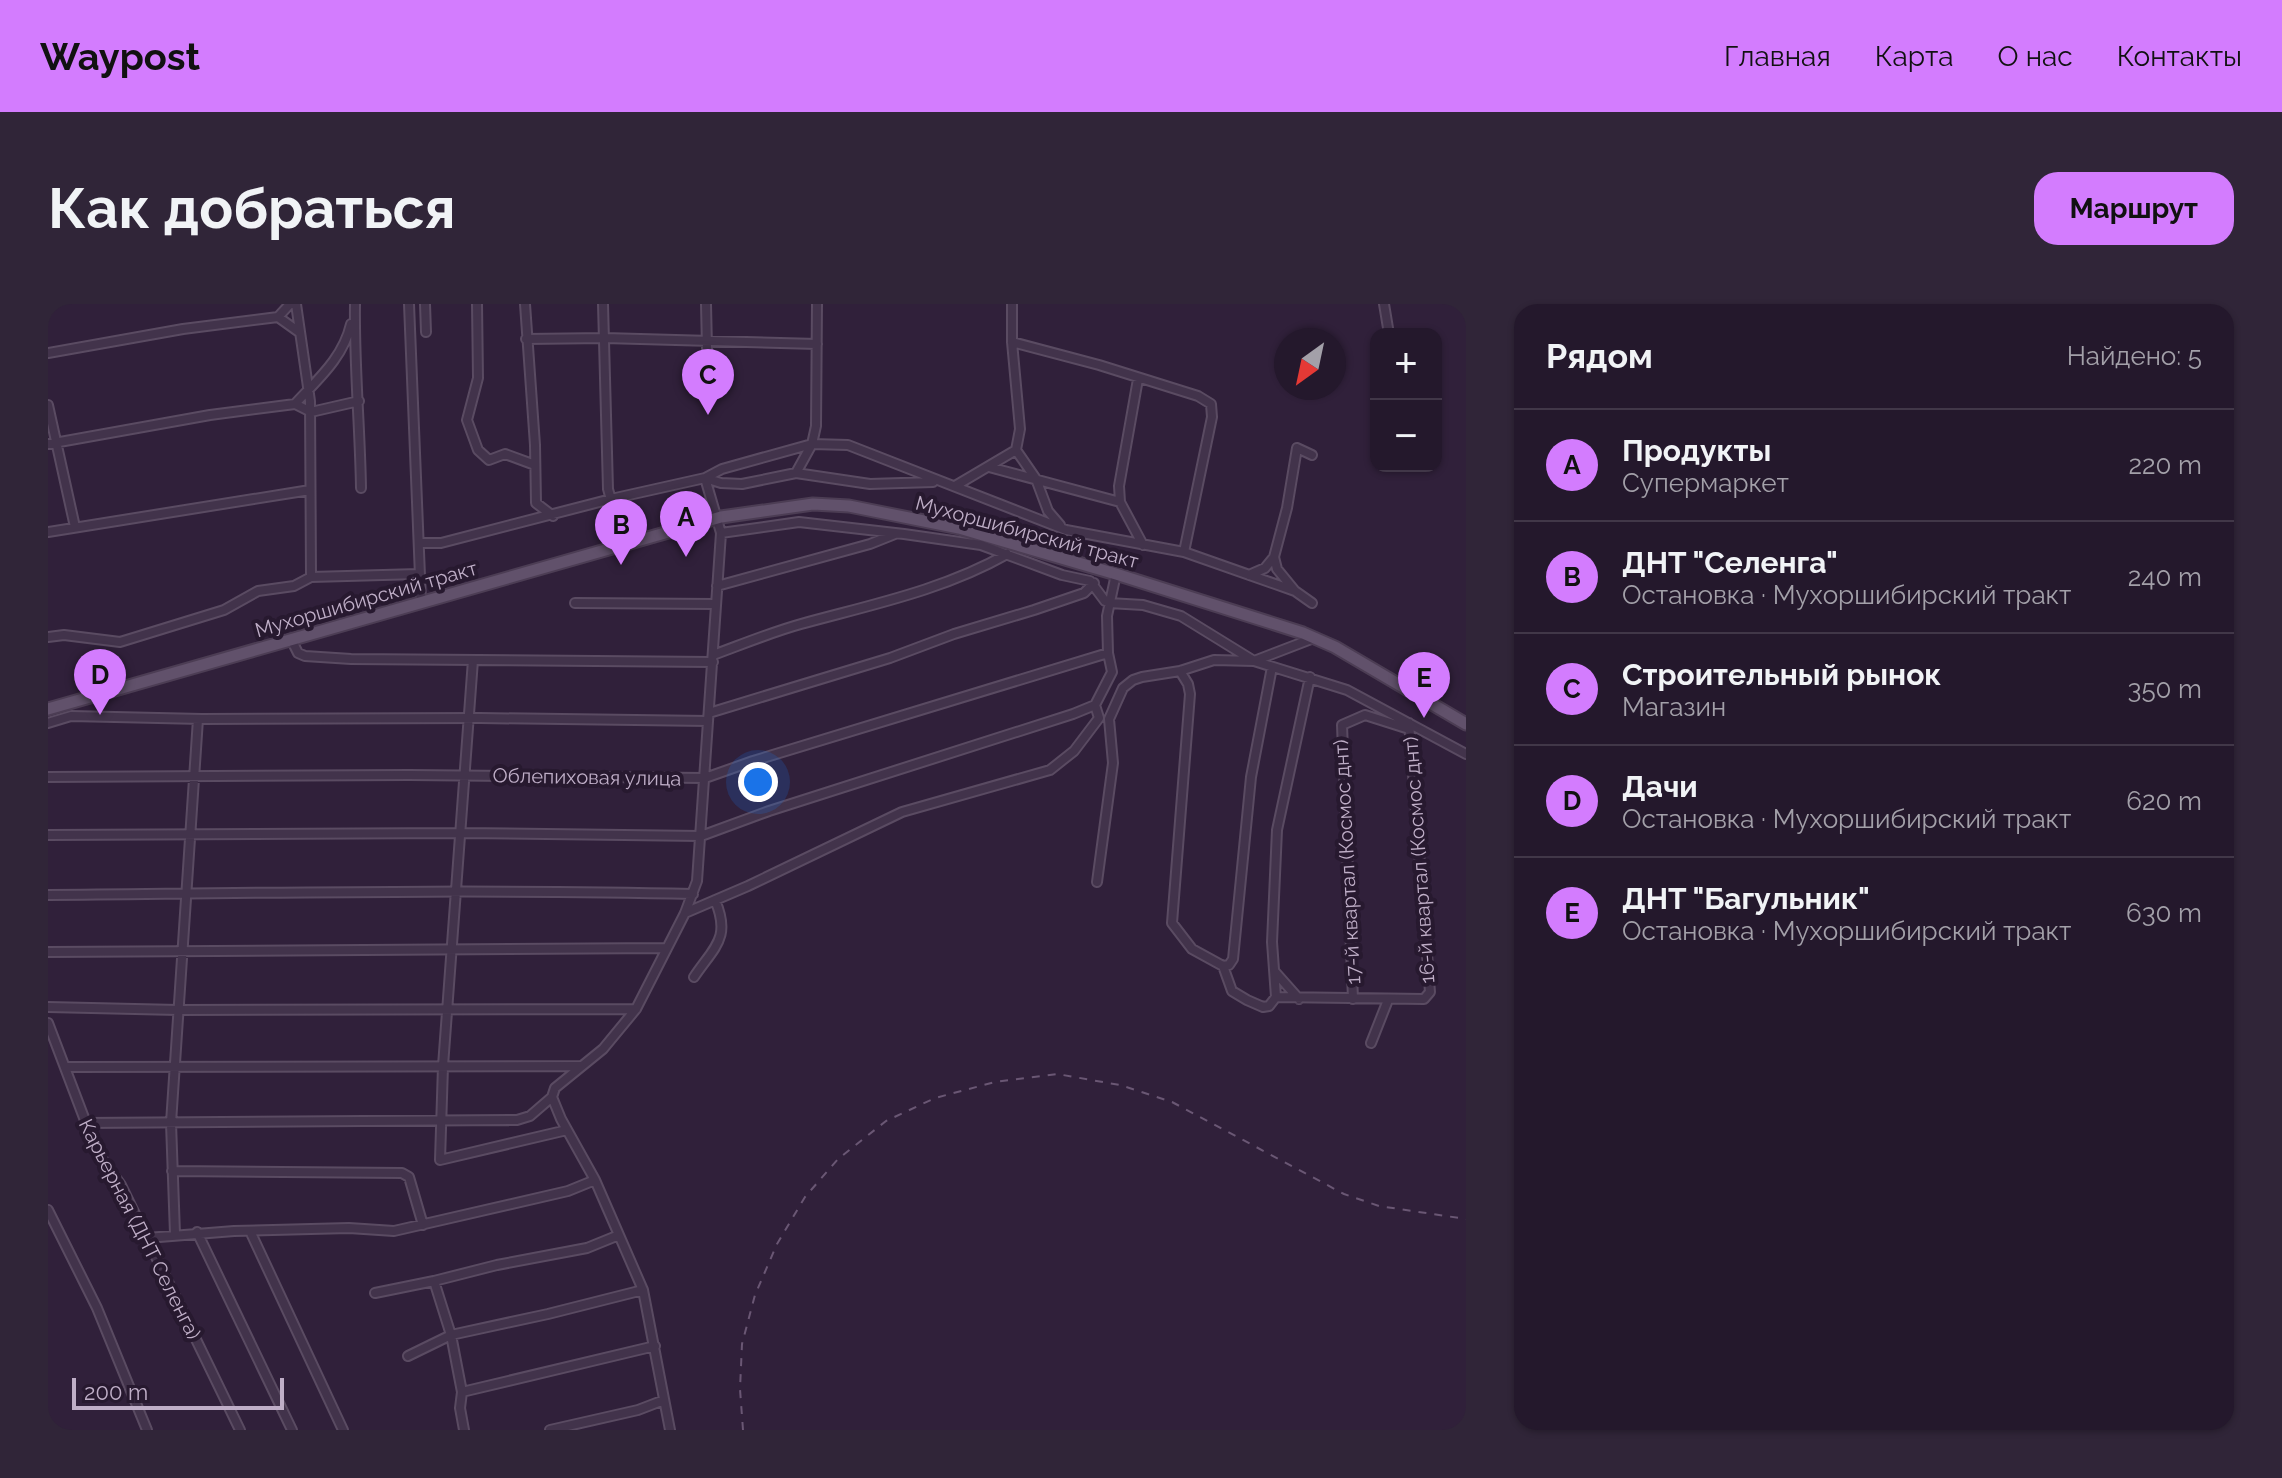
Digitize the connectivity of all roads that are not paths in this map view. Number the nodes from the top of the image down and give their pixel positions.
1 (293, 304) edge
2 (409, 304) edge
3 (425, 304) edge
4 (477, 304) edge
5 (525, 304) edge
6 (603, 304) edge
7 (706, 304) edge
8 (817, 304) edge
9 (1012, 304) edge
10 (1384, 304) edge
11 (355, 306) edge
12 (278, 317) junction
13 (1388, 328) edge
14 (299, 332) junction
15 (426, 332) dead end
16 (605, 338) junction
17 (526, 339) junction
18 (707, 341) junction
19 (1012, 342) junction
20 (817, 344) junction
21 (48, 353) edge
22 (1138, 379) junction
23 (308, 390) junction
24 (708, 392) dead end
25 (359, 401) junction
26 (295, 404) junction
27 (48, 405) edge
28 (311, 412) junction
29 (52, 443) edge
30 (812, 444) junction
31 (1016, 450) junction
32 (1312, 455) dead end
33 (535, 465) junction
34 (989, 467) junction
35 (796, 473) junction
36 (705, 478) junction
37 (1036, 479) junction
38 (937, 481) junction
39 (955, 486) junction
40 (361, 488) dead end
41 (310, 490) junction
42 (611, 499) junction
43 (1120, 502) junction
44 (553, 516) junction
45 (717, 518) junction
46 (75, 527) junction
47 (1066, 530) junction
48 (49, 532) edge
49 (721, 533) junction
50 (896, 534) junction
51 (48, 542) edge
52 (419, 543) junction
53 (1143, 545) junction
54 (616, 546) junction
55 (1010, 549) junction
56 (1184, 552) junction
57 (1274, 557) junction
58 (419, 574) junction
59 (1116, 574) junction
60 (1249, 575) junction
61 (311, 577) junction
62 (1094, 583) junction
63 (717, 586) junction
64 (1295, 591) junction
65 (421, 601) junction
66 (575, 603) dead end
67 (1109, 603) junction
68 (1312, 603) dead end
69 (715, 604) junction
70 (48, 637) edge
71 (1315, 638) junction
72 (291, 639) junction
73 (1108, 653) junction
74 (713, 658) junction
75 (473, 660) junction
76 (1254, 661) junction
77 (1272, 667) junction
78 (1180, 671) junction
79 (1310, 677) junction
80 (1095, 705) junction
81 (48, 709) edge
82 (708, 717) junction
83 (470, 718) junction
84 (1099, 718) junction
85 (198, 719) junction
86 (1109, 719) junction
87 (48, 723) edge
88 (1466, 724) edge
89 (1409, 726) junction
90 (1466, 754) edge
91 (194, 776) junction
92 (465, 776) junction
93 (48, 777) edge
94 (705, 778) junction
95 (460, 833) junction
96 (191, 834) junction
97 (48, 835) edge
98 (701, 836) junction
99 (1097, 882) dead end
100 (456, 892) junction
101 (693, 894) junction
102 (48, 895) edge
103 (186, 895) junction
104 (715, 900) junction
105 (685, 913) junction
106 (453, 948) junction
107 (666, 948) junction
108 (182, 951) junction
109 (48, 952) edge
110 (1223, 966) junction
111 (1275, 972) junction
112 (694, 977) dead end
113 (1276, 997) junction
114 (1299, 999) junction
115 (1353, 999) junction
116 (1388, 1000) junction
117 (48, 1007) edge
118 (447, 1009) junction
119 (636, 1009) junction
120 (178, 1010) junction
121 (48, 1023) edge
122 (1371, 1043) dead end
123 (176, 1065) junction
124 (443, 1066) junction
125 (580, 1066) junction
126 (65, 1067) junction
127 (552, 1097) junction
128 (441, 1122) junction
129 (85, 1123) junction
130 (171, 1123) junction
131 (567, 1130) junction
132 (172, 1171) junction
133 (595, 1180) junction
134 (48, 1210) edge
135 (423, 1225) junction
136 (250, 1231) junction
137 (197, 1232) junction
138 (175, 1234) junction
139 (619, 1235) junction
140 (147, 1238) junction
141 (434, 1281) junction
142 (643, 1290) junction
143 (375, 1293) dead end
144 (451, 1335) junction
145 (655, 1346) junction
146 (408, 1356) dead end
147 (462, 1392) junction
148 (664, 1400) junction
149 (147, 1430) edge
150 (240, 1430) edge
151 (292, 1430) edge
152 (343, 1430) edge
153 (464, 1430) edge
154 (550, 1430) edge
155 (670, 1430) edge

1 - 12 street
1 - 14 street
2 - 52 street
3 - 15 street
4 - 33 street
5 - 17 street
6 - 16 street
7 - 18 street
8 - 20 street
9 - 19 street
10 - 13 street
11 - 23 street
11 - 25 street
12 - 14 street
12 - 21 street
14 - 23 street
16 - 17 street
16 - 18 street
16 - 42 street
17 - 33 street
18 - 20 street
18 - 24 street
19 - 22 street
19 - 31 street
20 - 30 street
22 - 43 street
22 - 56 street
23 - 26 street
23 - 28 street
25 - 28 street
25 - 40 street
26 - 28 street
26 - 29 street
27 - 29 street
28 - 41 street
29 - 46 street
30 - 35 street
30 - 36 street
30 - 38 street
31 - 34 street
31 - 37 street
32 - 57 street
33 - 44 street
34 - 37 street
34 - 39 street
35 - 36 street
35 - 38 street
36 - 42 street
36 - 45 street
37 - 43 street
37 - 47 street
38 - 39 street
39 - 47 street
41 - 46 street
41 - 61 street
42 - 44 street
42 - 54 street
43 - 53 street
44 - 52 street
45 - 49 street
45 - 54 main road, Мухоршибирский тракт
45 - 55 main road, Мухоршибирский тракт
46 - 48 street
47 - 53 street
48 - 51 street
49 - 50 street
49 - 63 street
50 - 55 street
50 - 63 street
52 - 58 street
53 - 56 street
54 - 65 main road, Мухоршибирский тракт
55 - 59 main road, Мухоршибирский тракт
55 - 62 street
55 - 74 street
56 - 60 street
57 - 60 street
57 - 64 street
58 - 61 street
58 - 65 street
59 - 67 street
59 - 71 main road, Мухоршибирский тракт
60 - 64 street
61 - 70 street
62 - 67 street
62 - 82 street
63 - 69 street
64 - 68 street
65 - 72 main road, Мухоршибирский тракт
66 - 69 street
67 - 73 street
67 - 76 street
69 - 74 street
71 - 76 street
71 - 88 main road, Мухоршибирский тракт
72 - 75 street
72 - 81 main road, Мухоршибирский тракт
73 - 80 street
73 - 94 street, Облепиховая улица
74 - 75 street
74 - 82 street
75 - 83 street
76 - 77 street
76 - 78 street
77 - 79 street
77 - 110 street
78 - 86 street
78 - 110 street
79 - 89 street
79 - 111 street
80 - 84 street
80 - 98 street
82 - 83 street
82 - 94 street
83 - 85 street
83 - 92 street
84 - 86 street
84 - 104 street
85 - 87 street
85 - 91 street
86 - 99 street
89 - 90 street
89 - 115 street, 17-й квартал (Космос днт)
89 - 116 street, 16-й квартал (Космос днт)
91 - 92 street, Облепиховая улица
91 - 93 street, Облепиховая улица
91 - 96 street
92 - 94 street, Облепиховая улица
92 - 95 street
94 - 98 street
95 - 96 street
95 - 98 street
95 - 100 street
96 - 97 street
96 - 103 street
98 - 101 street
100 - 101 street
100 - 103 street
100 - 106 street
101 - 105 street
102 - 103 street
103 - 108 street
104 - 105 street
104 - 112 street
105 - 107 street
106 - 107 street
106 - 108 street
106 - 118 street
107 - 119 street
108 - 109 street
108 - 120 street
110 - 113 street
111 - 113 street
111 - 114 street
113 - 114 street
114 - 115 street
115 - 116 street
116 - 122 street
117 - 120 street
118 - 119 street
118 - 120 street
118 - 124 street
119 - 125 street
120 - 123 street
121 - 126 street, Карьерная (ДНТ Селенга)
123 - 124 street
123 - 126 street
123 - 130 street
124 - 125 street
124 - 128 street
125 - 127 street
126 - 129 street, Карьерная (ДНТ Селенга)
127 - 128 street
127 - 131 street
128 - 130 street
128 - 131 street
129 - 130 street
129 - 140 street, Карьерная (ДНТ Селенга)
130 - 132 street
131 - 133 street
132 - 135 street
132 - 138 street
133 - 135 street
133 - 139 street
134 - 149 street
135 - 136 street
136 - 137 street
136 - 152 street
137 - 138 street
137 - 151 street
138 - 140 street
139 - 141 street
139 - 142 street
140 - 150 street, Карьерная (ДНТ Селенга)
141 - 143 street
141 - 144 street
142 - 144 street
142 - 145 street
144 - 146 street
144 - 147 street
145 - 147 street
145 - 148 street
147 - 153 street
148 - 154 street
148 - 155 street

